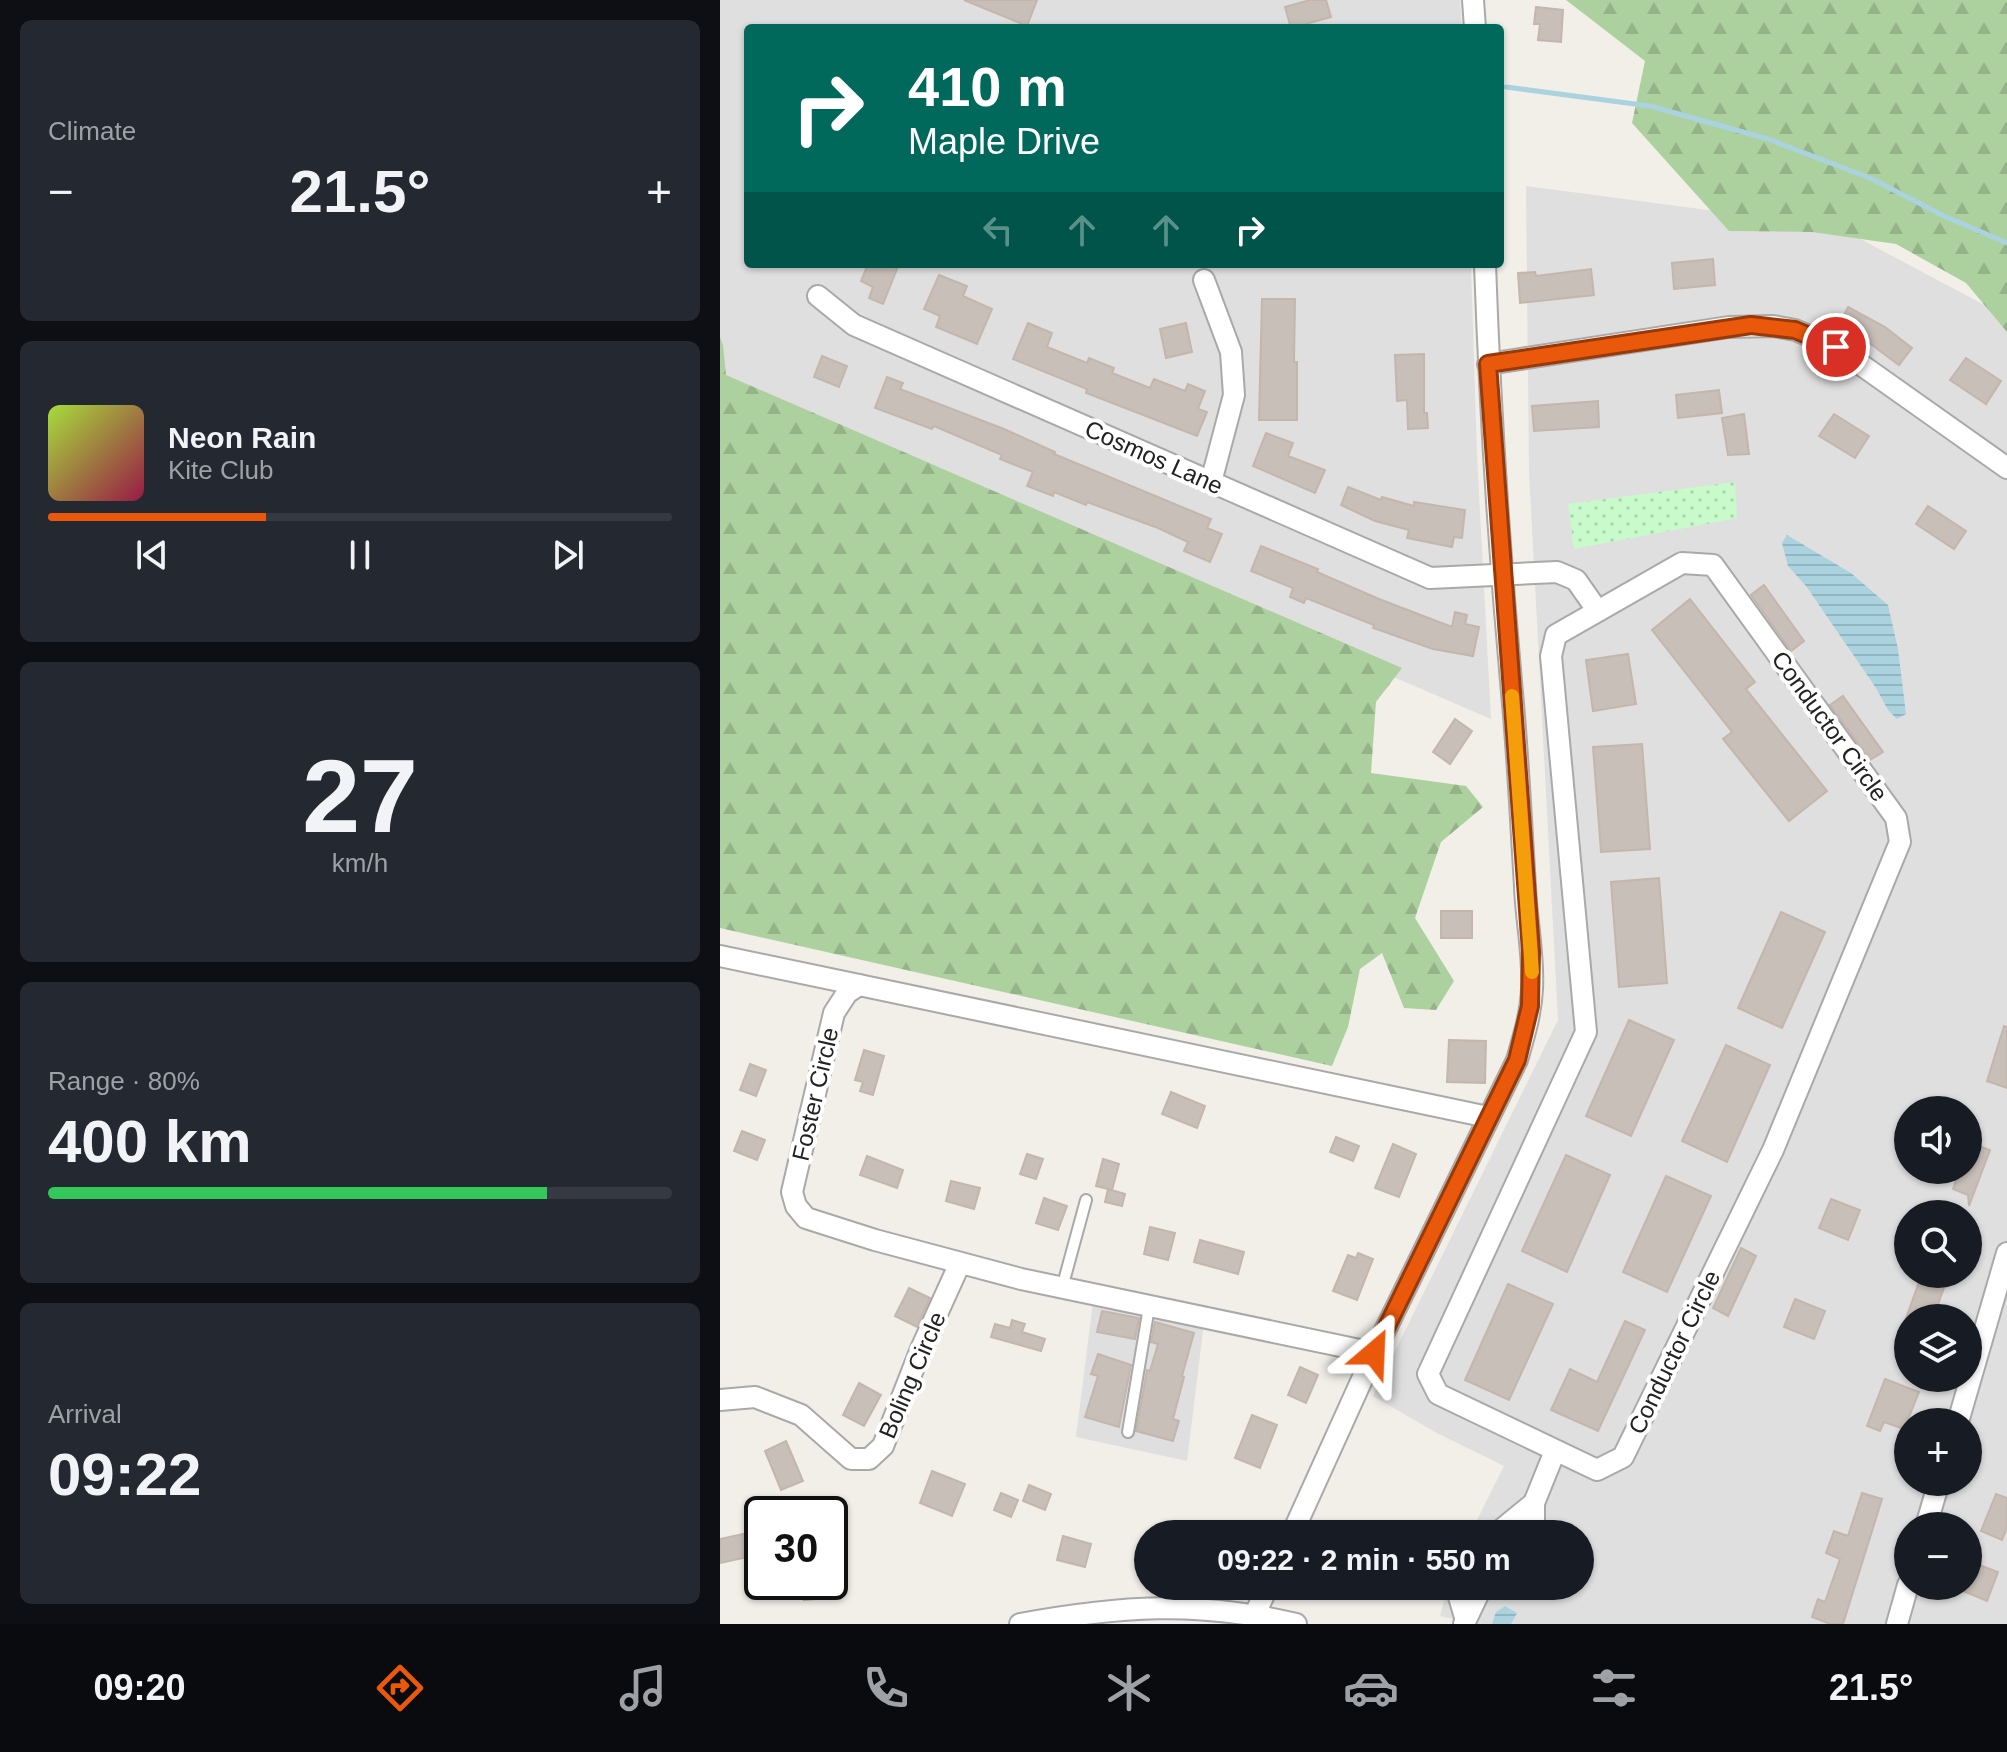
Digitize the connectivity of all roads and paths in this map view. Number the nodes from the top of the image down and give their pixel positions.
1 (1473, 0) edge
2 (1475, 24) edge
3 (1485, 268) edge
4 (1204, 280) dead end
5 (818, 296) dead end
6 (1488, 364) junction
7 (2007, 468) edge
8 (1211, 482) junction
9 (1502, 576) junction
10 (1597, 610) junction
11 (720, 956) edge
12 (859, 985) junction
13 (1488, 1117) junction
14 (1086, 1200) dead end
15 (2007, 1253) edge
16 (960, 1263) junction
17 (1062, 1288) junction
18 (1149, 1307) junction
19 (1374, 1353) junction
20 (720, 1400) edge
21 (1962, 1408) edge
22 (1128, 1432) dead end
23 (1555, 1451) junction
24 (1534, 1503) junction
25 (1298, 1520) edge
26 (1513, 1520) edge
27 (1534, 1520) edge
28 (1262, 1600) edge
29 (1460, 1600) edge
30 (1475, 1600) edge
31 (1904, 1600) edge
32 (1255, 1614) junction
33 (1094, 1618) edge
34 (1464, 1620) edge
35 (1020, 1624) edge
36 (1296, 1624) edge
37 (1897, 1624) edge

1 - 2 street
3 - 6 street
4 - 8 street
5 - 8 street, Cosmos Lane
6 - 7 street
6 - 9 street
8 - 9 street, Cosmos Lane
9 - 10 street
9 - 13 street
10 - 23 street, Conductor Circle
10 - 23 street, Conductor Circle
11 - 12 street
12 - 13 street
12 - 16 street, Foster Circle
13 - 19 street
14 - 17 lane
15 - 21 street
16 - 17 street, Foster Circle
16 - 20 street, Boling Circle
17 - 18 street, Foster Circle
18 - 19 street, Foster Circle
18 - 22 lane
19 - 25 street
23 - 24 street
24 - 26 street
24 - 27 street
28 - 32 street
29 - 34 street
30 - 34 street
31 - 37 street
32 - 33 street
32 - 36 street
33 - 35 street

